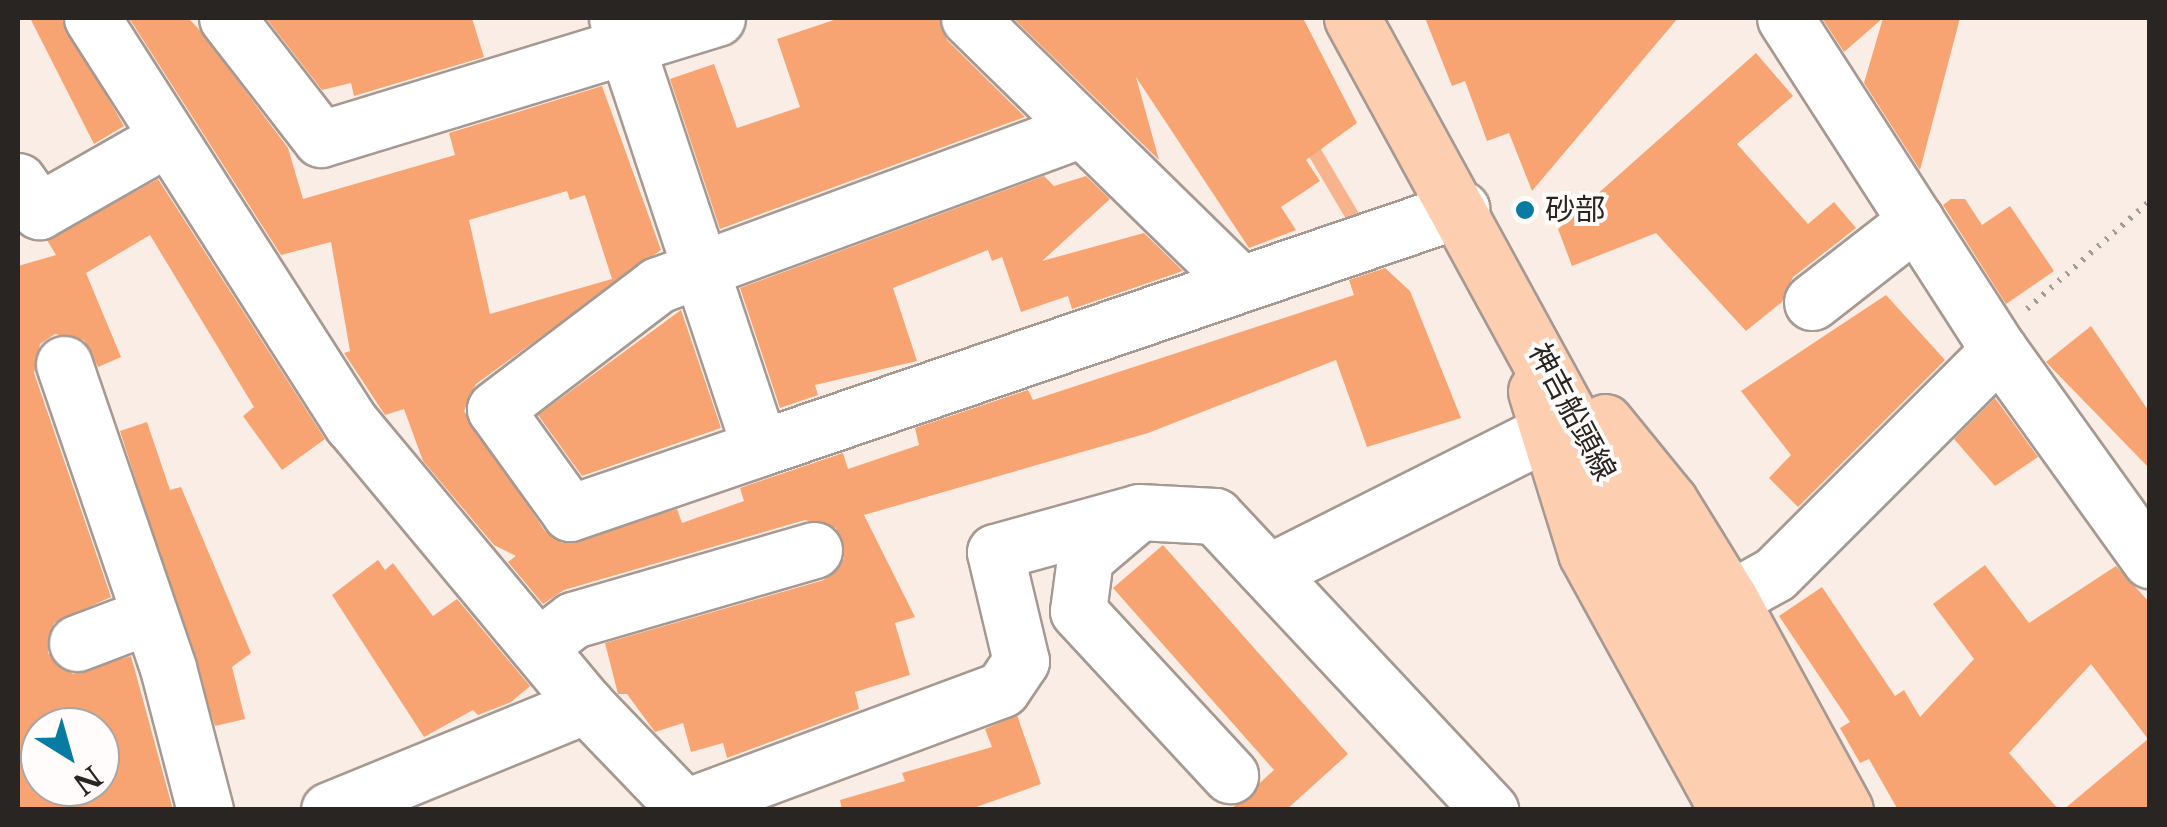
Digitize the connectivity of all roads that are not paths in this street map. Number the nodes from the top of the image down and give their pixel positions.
1 (92, 18) edge
2 (227, 18) edge
3 (717, 18) edge
4 (969, 18) edge
5 (1352, 18) edge
6 (1785, 18) edge
7 (622, 33) edge
8 (1079, 130) junction
9 (165, 139) junction
10 (18, 181) edge
11 (1462, 209) junction
12 (1916, 221) junction
13 (696, 268) junction
14 (1240, 283) junction
15 (1812, 302) dead end
16 (1519, 314) junction
17 (1995, 344) junction
18 (86, 383) dead end
19 (1545, 433) junction
20 (760, 448) junction
21 (1139, 512) junction
22 (814, 550) dead end
23 (2150, 560) edge
24 (1269, 572) junction
25 (1730, 599) junction
26 (148, 616) junction
27 (78, 643) dead end
28 (538, 648) junction
29 (586, 705) junction
30 (1230, 775) dead end
31 (355, 804) edge
32 (686, 808) edge
33 (205, 810) edge
34 (1490, 810) edge
35 (1727, 810) edge
36 (1785, 810) edge
37 (1845, 810) edge

1 - 9 street
2 - 7 street
3 - 7 street
4 - 8 street
5 - 11 main road, 神吉船頭線
6 - 12 street
7 - 13 street
8 - 13 street
8 - 14 street
9 - 10 street
9 - 28 street
11 - 14 street
11 - 16 main road, 神吉船頭線
12 - 15 street
12 - 17 street
13 - 20 street
13 - 20 street
14 - 20 street
16 - 19 main road
16 - 25 main road
16 - 36 main road, 神吉船頭線
17 - 23 street
17 - 25 street
18 - 26 street
19 - 24 street
19 - 35 main road
21 - 24 street
21 - 30 street
21 - 32 street
22 - 28 street
24 - 34 street
25 - 37 main road
26 - 27 street
26 - 33 street
28 - 29 street
29 - 31 street
29 - 32 street

